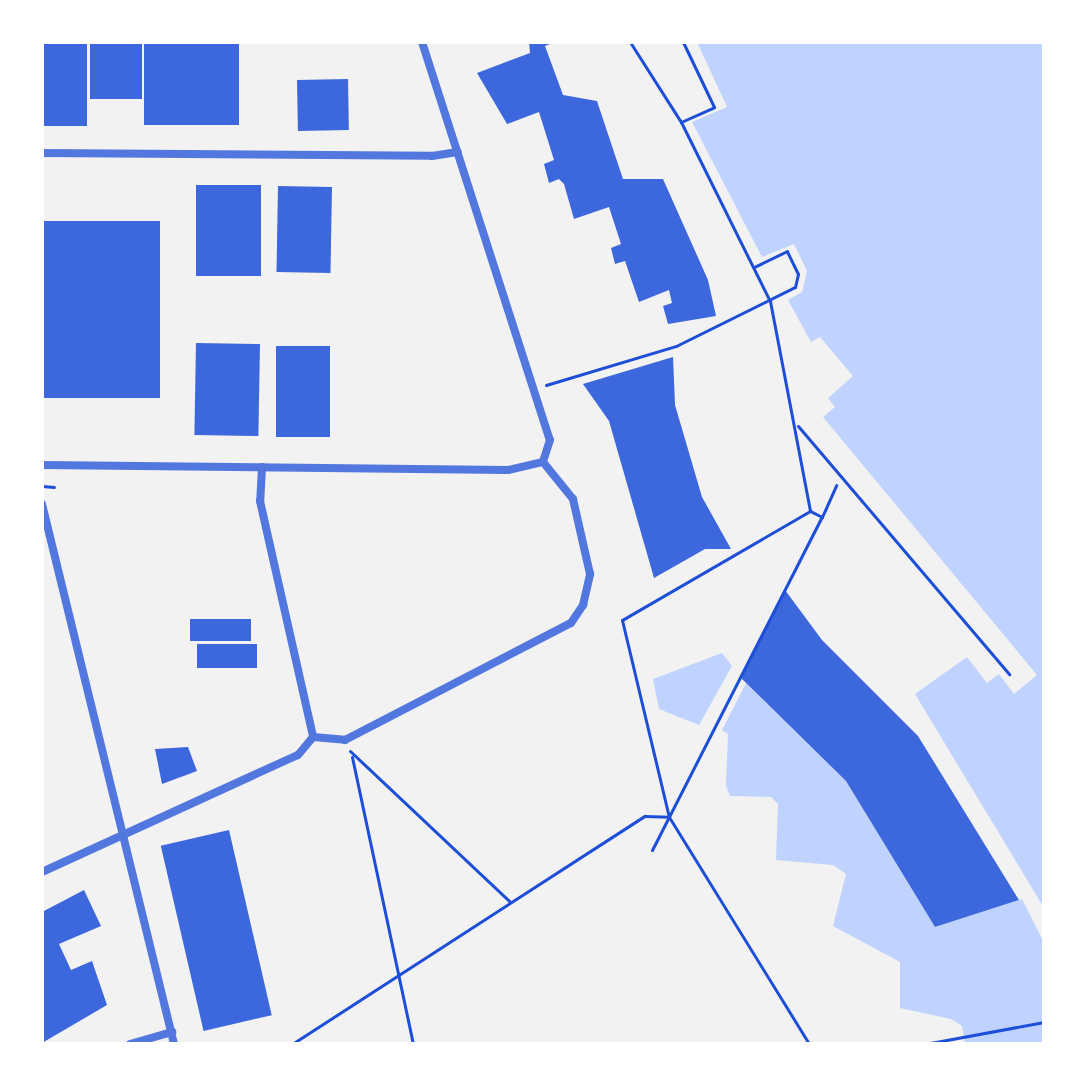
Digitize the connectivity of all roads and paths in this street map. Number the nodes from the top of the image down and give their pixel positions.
1 (422, 42) edge
2 (630, 42) edge
3 (683, 42) edge
4 (681, 122) junction
5 (458, 152) junction
6 (42, 153) edge
7 (754, 267) junction
8 (770, 301) junction
9 (534, 389) junction
10 (796, 423) junction
11 (543, 462) junction
12 (42, 465) edge
13 (262, 467) junction
14 (836, 485) dead end
15 (42, 486) edge
16 (54, 487) dead end
17 (42, 504) edge
18 (810, 511) junction
19 (822, 517) junction
20 (1009, 674) dead end
21 (313, 737) junction
22 (345, 740) junction
23 (352, 757) junction
24 (669, 817) junction
25 (124, 835) junction
26 (652, 850) dead end
27 (42, 872) edge
28 (509, 901) junction
29 (395, 974) junction
30 (1044, 1022) edge
31 (172, 1032) junction
32 (934, 1042) edge
33 (130, 1044) edge
34 (174, 1044) edge
35 (292, 1044) edge
36 (413, 1044) edge
37 (809, 1044) edge
38 (925, 1044) edge

1 - 5 street
2 - 4 path
3 - 4 path
4 - 7 path
5 - 6 street
5 - 9 street
7 - 8 path
7 - 8 path
8 - 9 path
8 - 10 path
9 - 11 street
10 - 18 path
10 - 20 path
11 - 13 street
11 - 22 street
12 - 13 street
13 - 21 street
14 - 19 path
15 - 16 path
17 - 25 street
18 - 19 path
18 - 24 path
19 - 24 path
21 - 22 street
21 - 25 street
22 - 23 path
23 - 28 path
23 - 29 path
24 - 26 path
24 - 28 path
24 - 37 path
25 - 27 street
25 - 31 street
28 - 29 path
29 - 35 path
29 - 36 path
30 - 32 path
31 - 33 street
31 - 34 street
32 - 38 path

